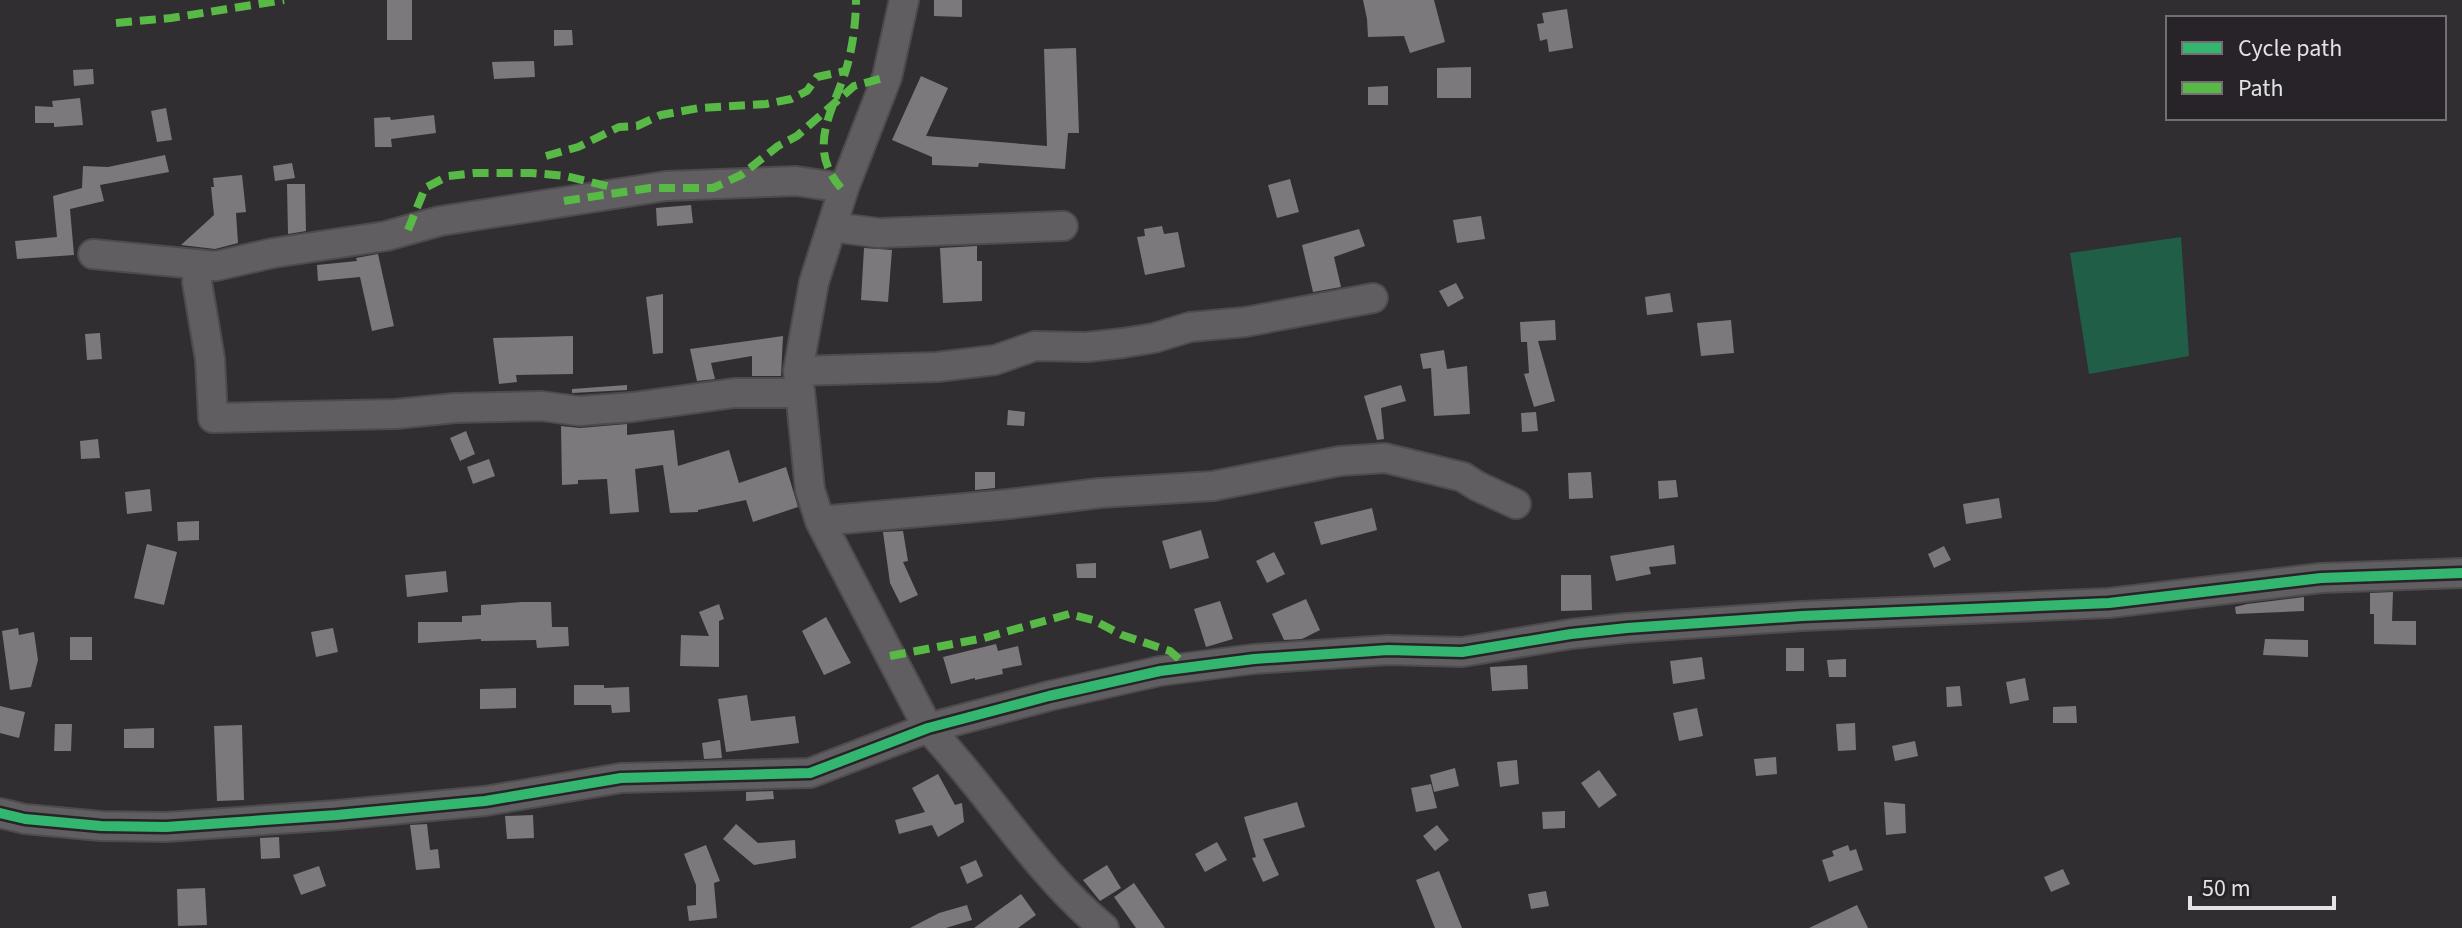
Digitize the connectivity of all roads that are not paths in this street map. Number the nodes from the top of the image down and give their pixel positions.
1 (904, 0) edge
2 (844, 188) junction
3 (1063, 226) dead end
4 (832, 227) junction
5 (93, 254) dead end
6 (198, 264) junction
7 (1373, 298) dead end
8 (798, 382) junction
9 (1516, 504) dead end
10 (820, 521) junction
11 (2462, 573) edge
12 (928, 728) junction
13 (0, 813) edge
14 (1104, 928) edge

1 - 2 street
2 - 4 street
2 - 6 street
3 - 4 street
4 - 8 street
5 - 6 street
6 - 8 street
7 - 8 street
8 - 10 street
9 - 10 street
10 - 12 street
11 - 12 street
12 - 13 street
12 - 14 street

